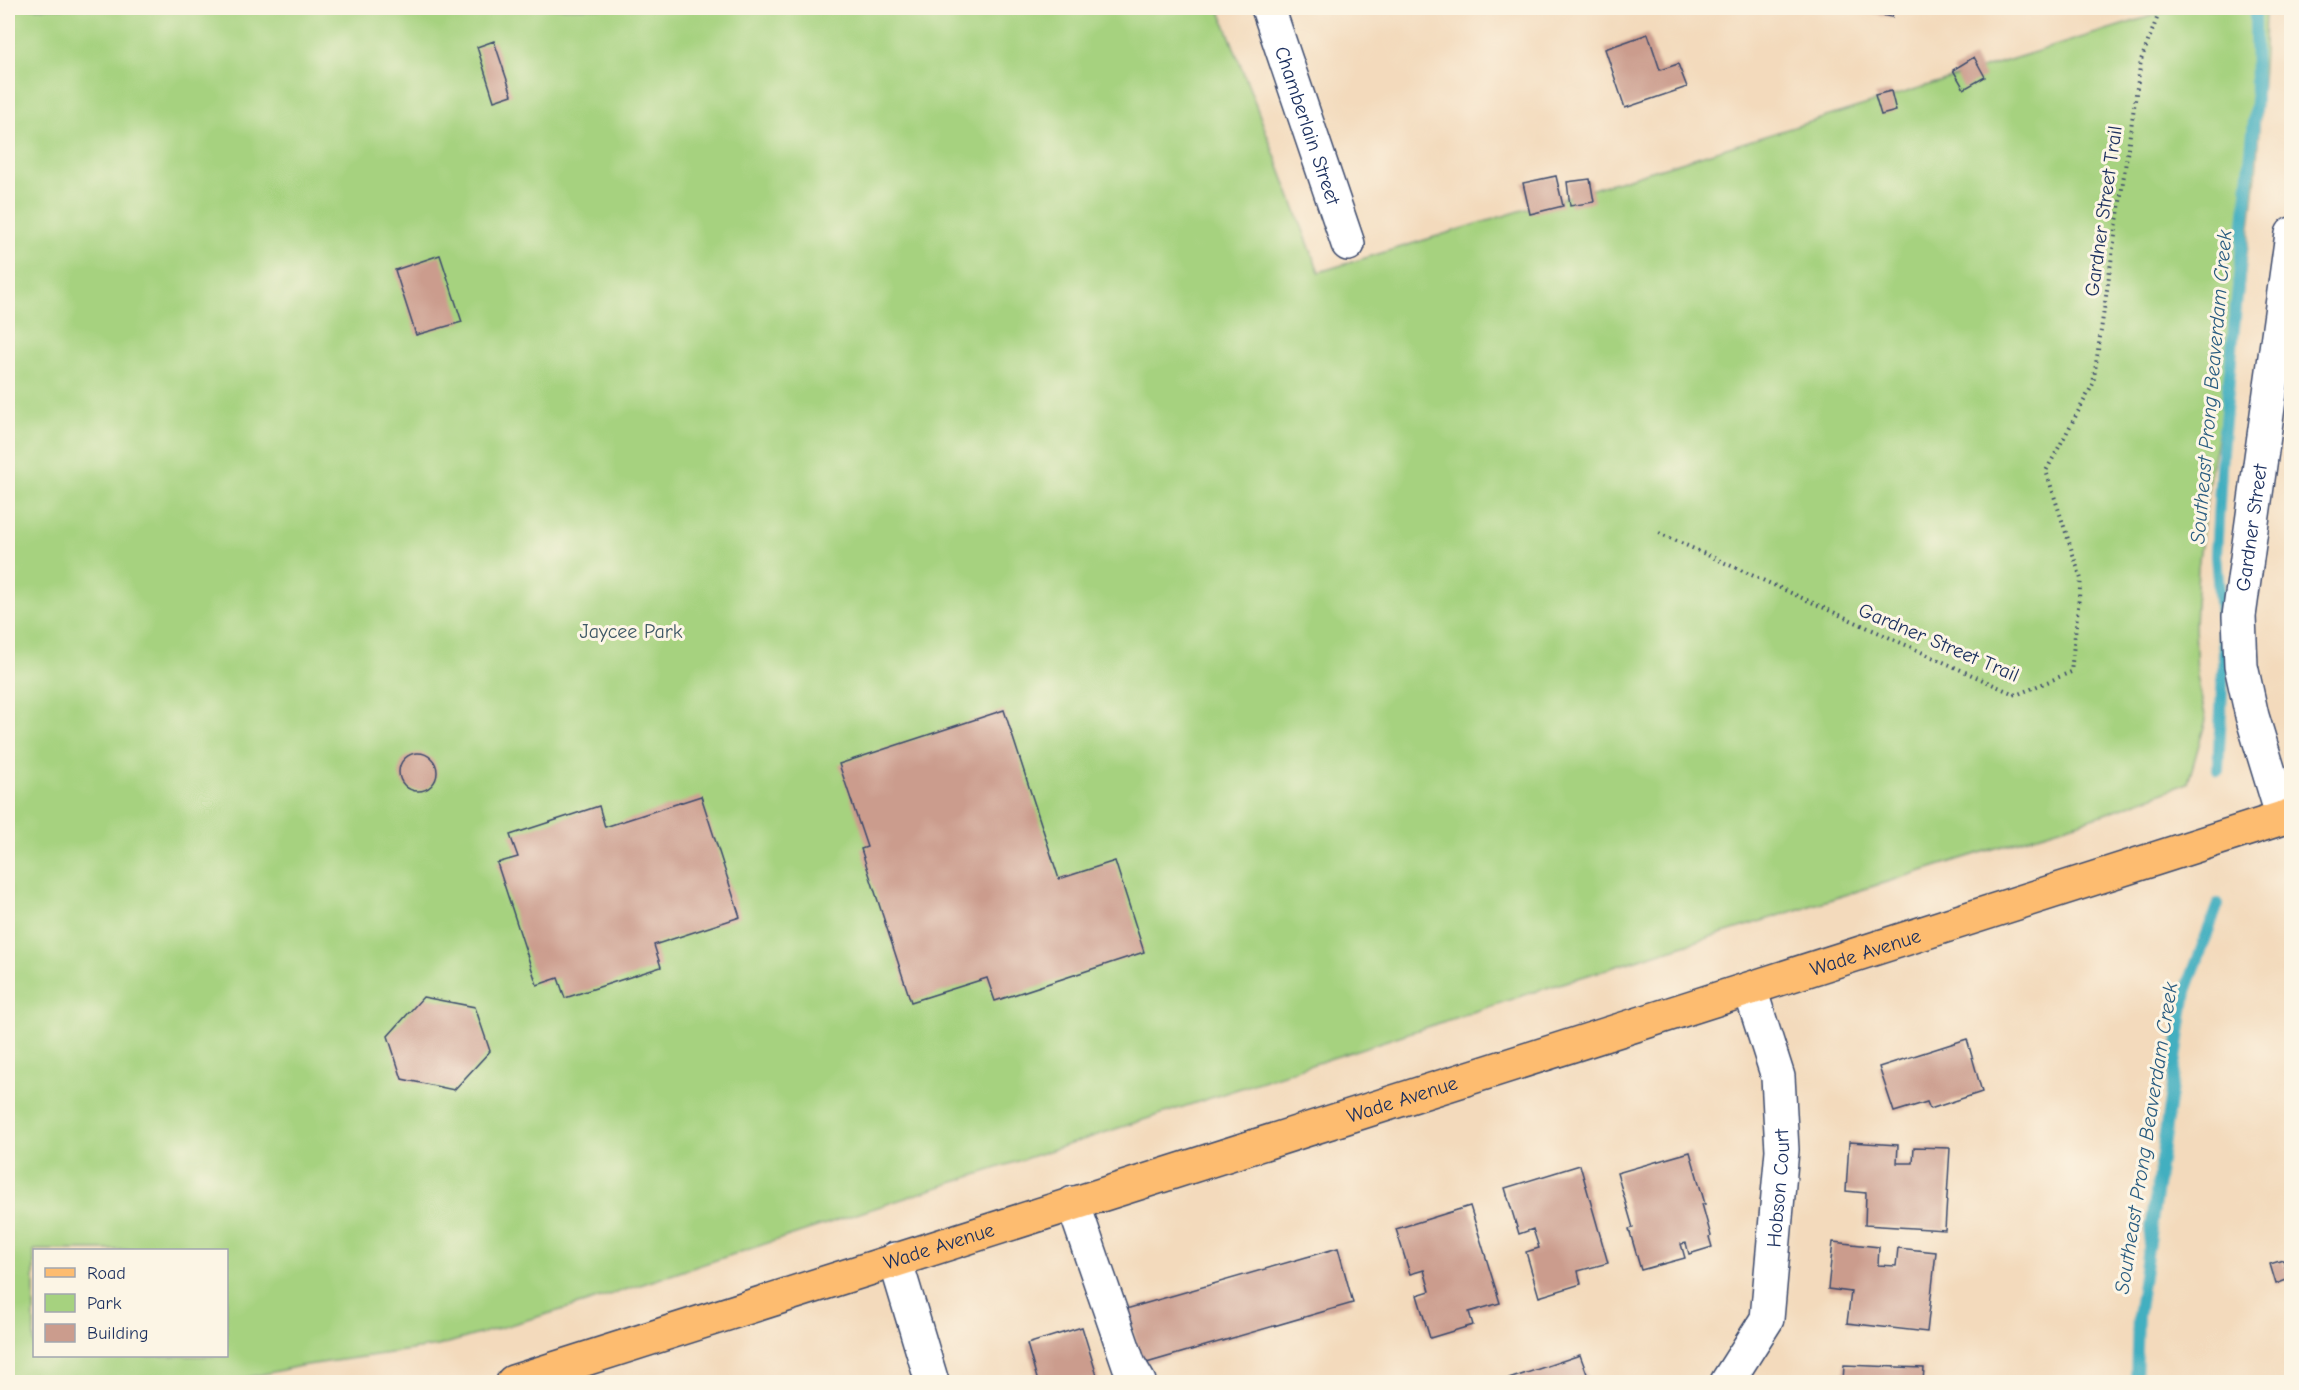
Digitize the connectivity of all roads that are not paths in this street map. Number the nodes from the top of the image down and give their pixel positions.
1 (1268, 8) edge
2 (2292, 234) edge
3 (1348, 244) dead end
4 (2287, 817) edge
5 (1750, 989) junction
6 (1073, 1203) junction
7 (895, 1259) junction
8 (513, 1383) edge
9 (932, 1383) edge
10 (1139, 1383) edge
11 (1727, 1383) edge

1 - 3 street, Chamberlain Street
2 - 4 street, Gardner Street
4 - 5 main road, Wade Avenue
5 - 6 main road, Wade Avenue
5 - 11 street, Hobson Court
6 - 7 main road, Wade Avenue
6 - 10 street
7 - 8 main road, Wade Avenue
7 - 9 street

